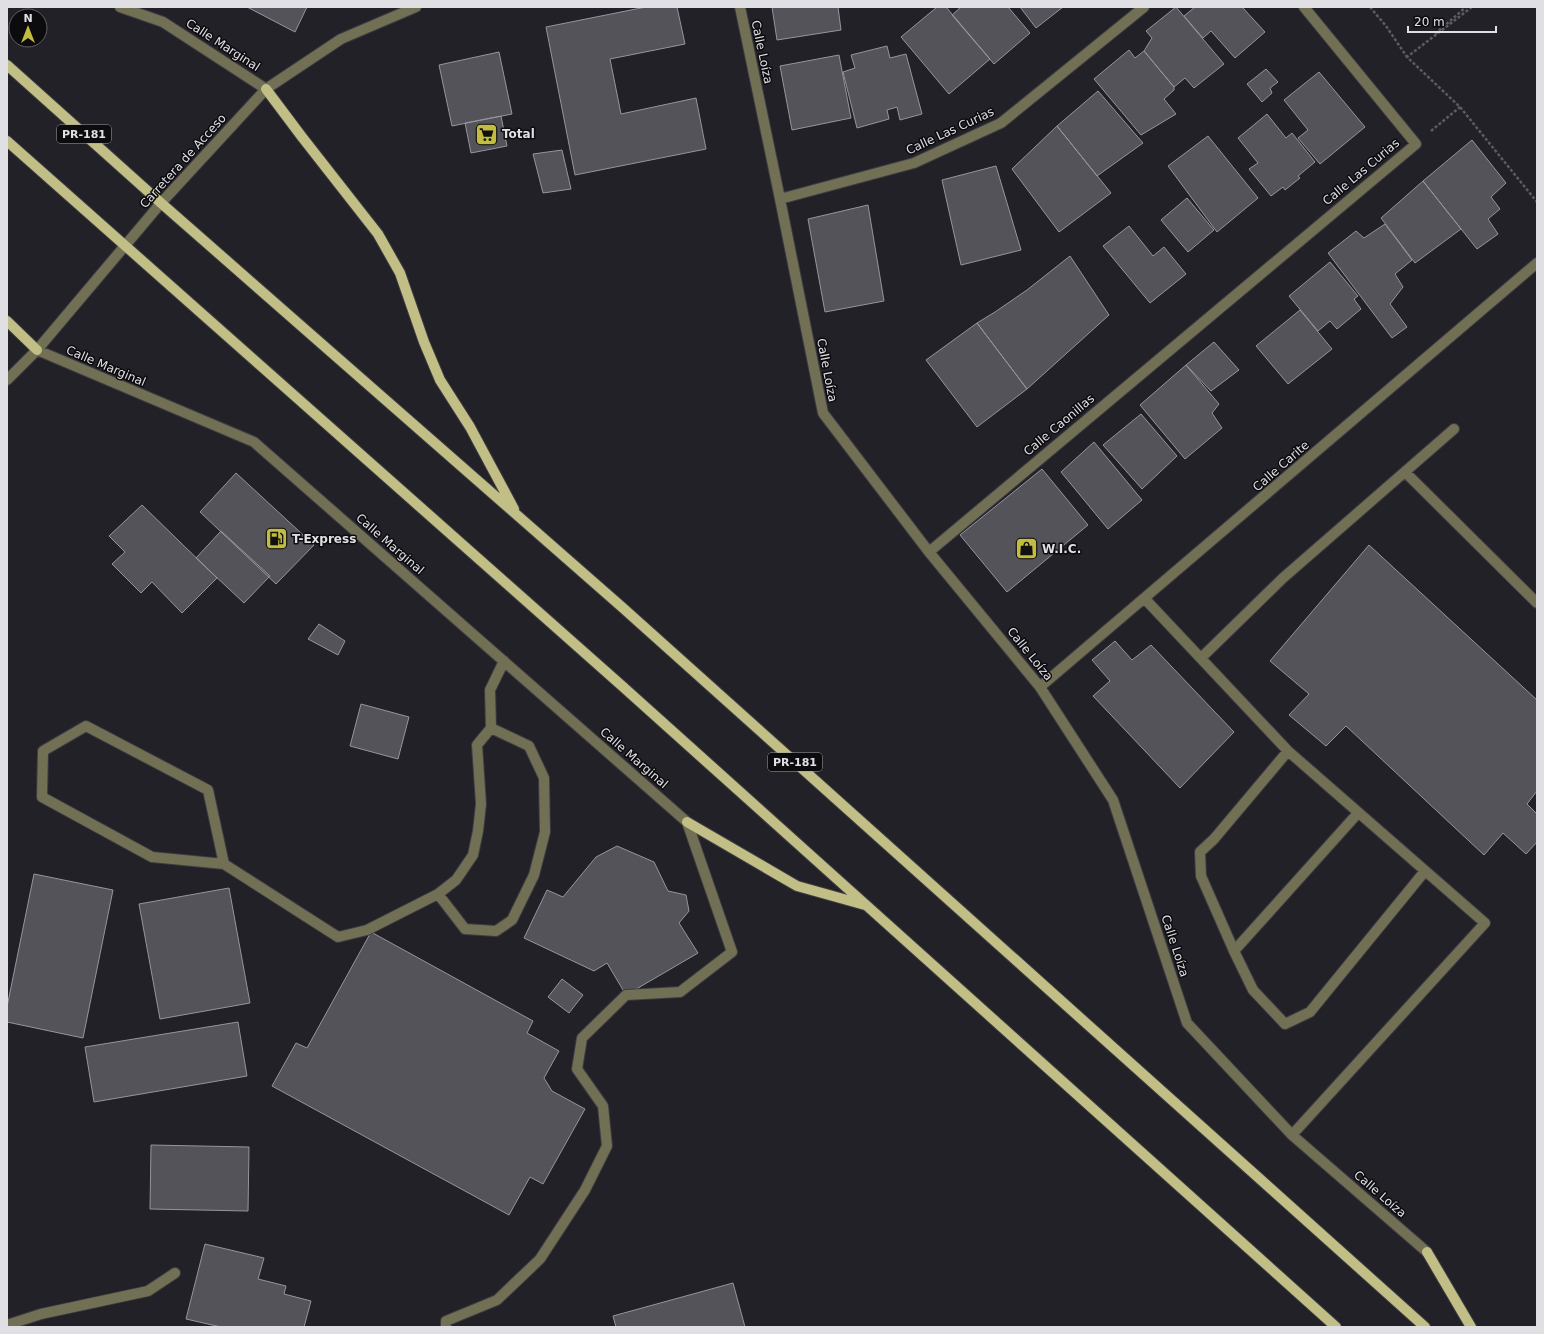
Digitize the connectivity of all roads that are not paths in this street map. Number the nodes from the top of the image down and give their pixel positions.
1 (120, 7) edge
2 (416, 7) edge
3 (740, 7) edge
4 (1144, 7) edge
5 (1304, 7) edge
6 (7, 65) edge
7 (266, 89) junction
8 (7, 141) edge
9 (780, 199) junction
10 (161, 203) junction
11 (125, 246) junction
12 (1537, 263) edge
13 (1206, 319) joint
14 (7, 321) edge
15 (36, 350) junction
16 (7, 380) edge
17 (1454, 429) dead end
18 (1405, 472) junction
19 (518, 516) junction
20 (929, 552) junction
21 (1146, 599) junction
22 (1537, 603) edge
23 (1201, 658) junction
24 (504, 661) junction
25 (1040, 687) junction
26 (491, 728) junction
27 (1288, 752) junction
28 (1358, 813) junction
29 (687, 822) junction
30 (224, 864) junction
31 (1425, 871) junction
32 (438, 894) junction
33 (867, 906) junction
34 (1234, 951) junction
35 (1292, 1135) junction
36 (1427, 1252) joint
37 (176, 1273) dead end
38 (7, 1325) edge
39 (446, 1327) edge
40 (1336, 1327) edge
41 (1425, 1327) edge
42 (1471, 1327) edge

1 - 7 street, Calle Marginal
2 - 7 street, Carretera de Acceso
3 - 9 street, Calle Loíza
4 - 9 street, Calle Las Curias
5 - 13 street, Calle Las Curias
6 - 10 main road, PR-181
7 - 10 street, Carretera de Acceso
7 - 19 main road
8 - 11 main road
9 - 20 street, Calle Loíza
10 - 11 street, Carretera de Acceso
10 - 19 main road, PR-181
11 - 15 street, Carretera de Acceso
11 - 33 main road
12 - 21 street, Calle Carite
13 - 20 street, Calle Caonillas
14 - 15 main road
15 - 16 street, Carretera de Acceso
15 - 24 street, Calle Marginal
17 - 18 street
18 - 22 street
18 - 23 street
19 - 41 main road, PR-181
20 - 25 street, Calle Loíza
21 - 23 street
21 - 25 street, Calle Carite
23 - 27 street
24 - 26 street
24 - 29 street, Calle Marginal
25 - 35 street, Calle Loíza
26 - 32 street
26 - 32 street
27 - 28 street
27 - 34 street
28 - 31 street
28 - 34 street
29 - 33 main road
29 - 39 street
30 - 30 street
30 - 32 street
31 - 34 street
31 - 35 street
33 - 40 main road
35 - 36 street, Calle Loíza
36 - 42 main road
37 - 38 street

